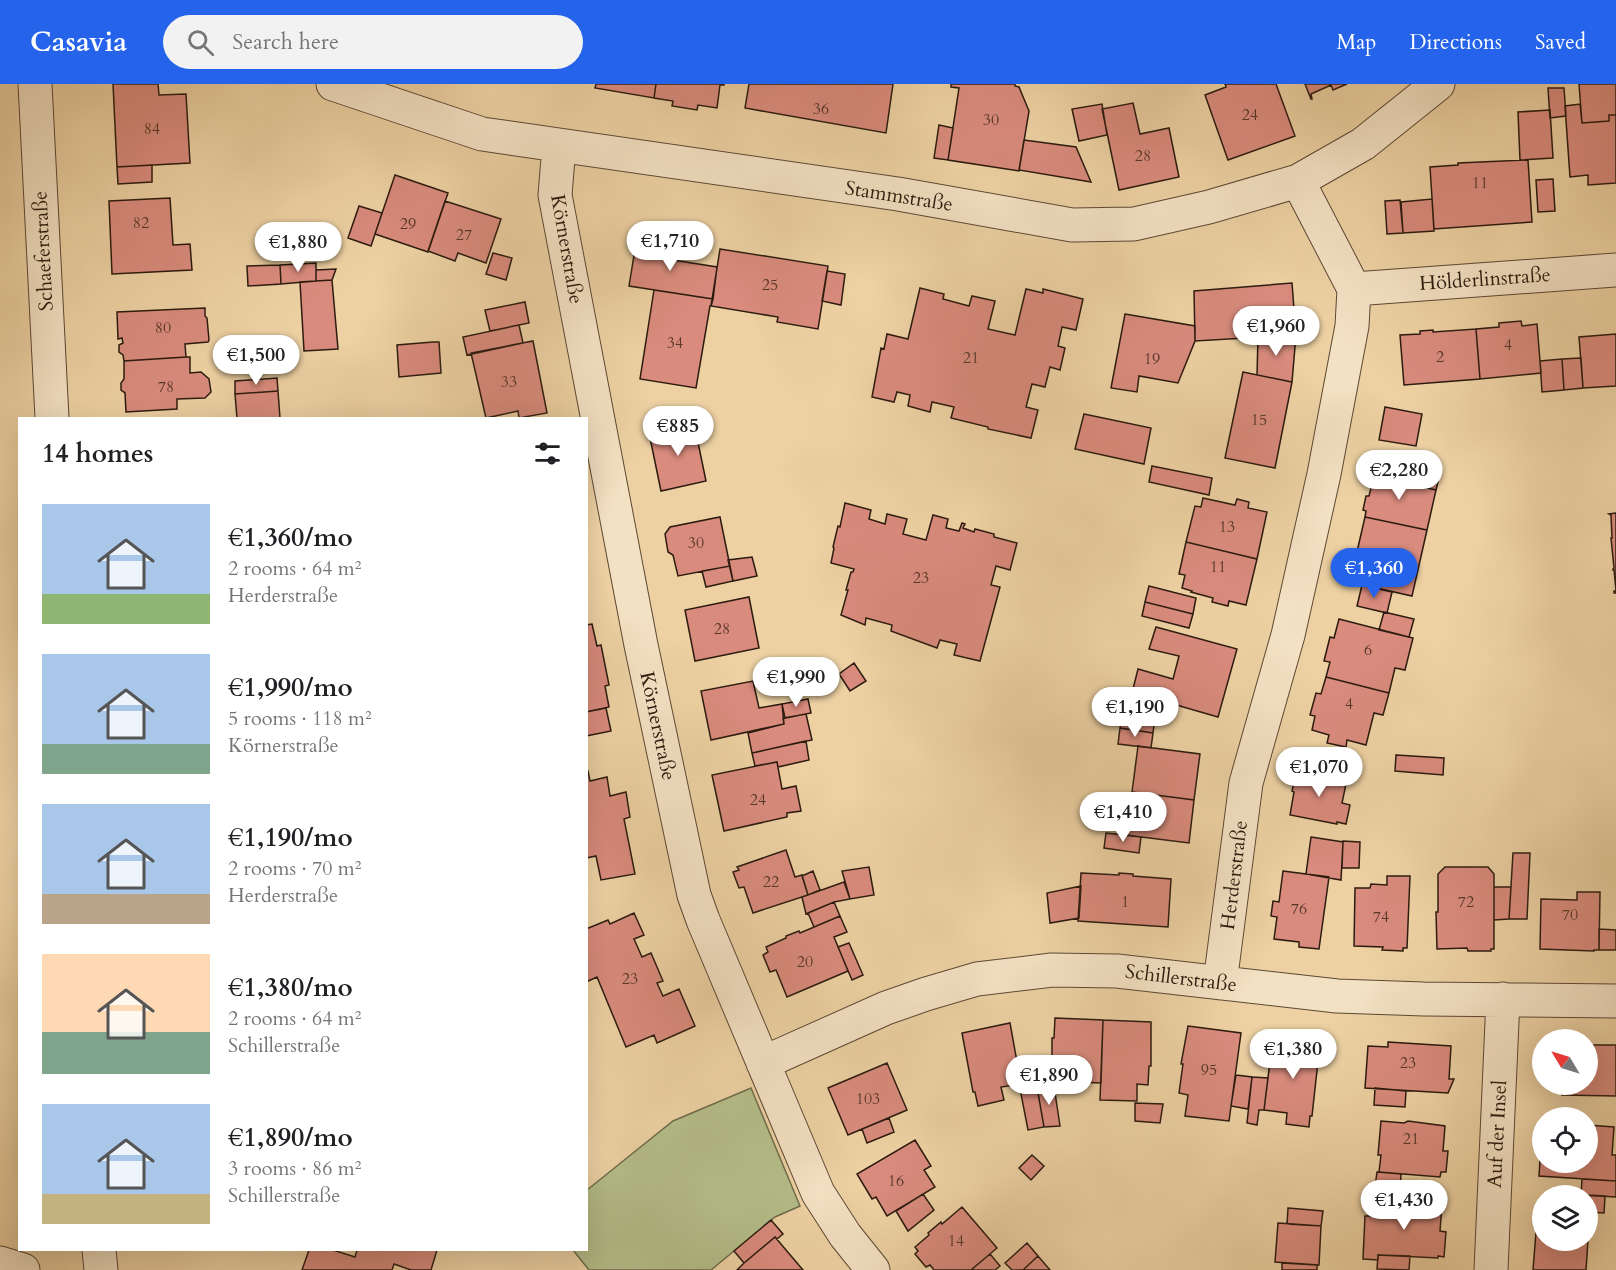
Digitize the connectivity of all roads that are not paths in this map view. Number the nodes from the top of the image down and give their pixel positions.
1 (35, 84) edge
2 (333, 84) edge
3 (1438, 84) edge
4 (559, 146) junction
5 (1298, 182) junction
6 (1616, 270) edge
7 (1354, 289) junction
8 (52, 417) edge
9 (1220, 982) junction
10 (1503, 999) junction
11 (1616, 1000) edge
12 (763, 1064) junction
13 (99, 1251) edge
14 (0, 1263) edge
15 (23, 1270) edge
16 (101, 1270) edge
17 (873, 1270) edge
18 (1491, 1270) edge

1 - 8 street, Schaeferstraße
2 - 4 street, Stammstraße
3 - 5 street, Stammstraße
4 - 5 street, Stammstraße
4 - 12 street, Körnerstraße
5 - 7 street
6 - 7 street, Hölderlinstraße
7 - 9 street, Herderstraße
9 - 10 street, Schillerstraße
9 - 12 street, Schillerstraße
10 - 11 street, Schillerstraße
10 - 18 street, Auf der Insel
12 - 17 street, Körnerstraße
13 - 16 street
14 - 15 street

